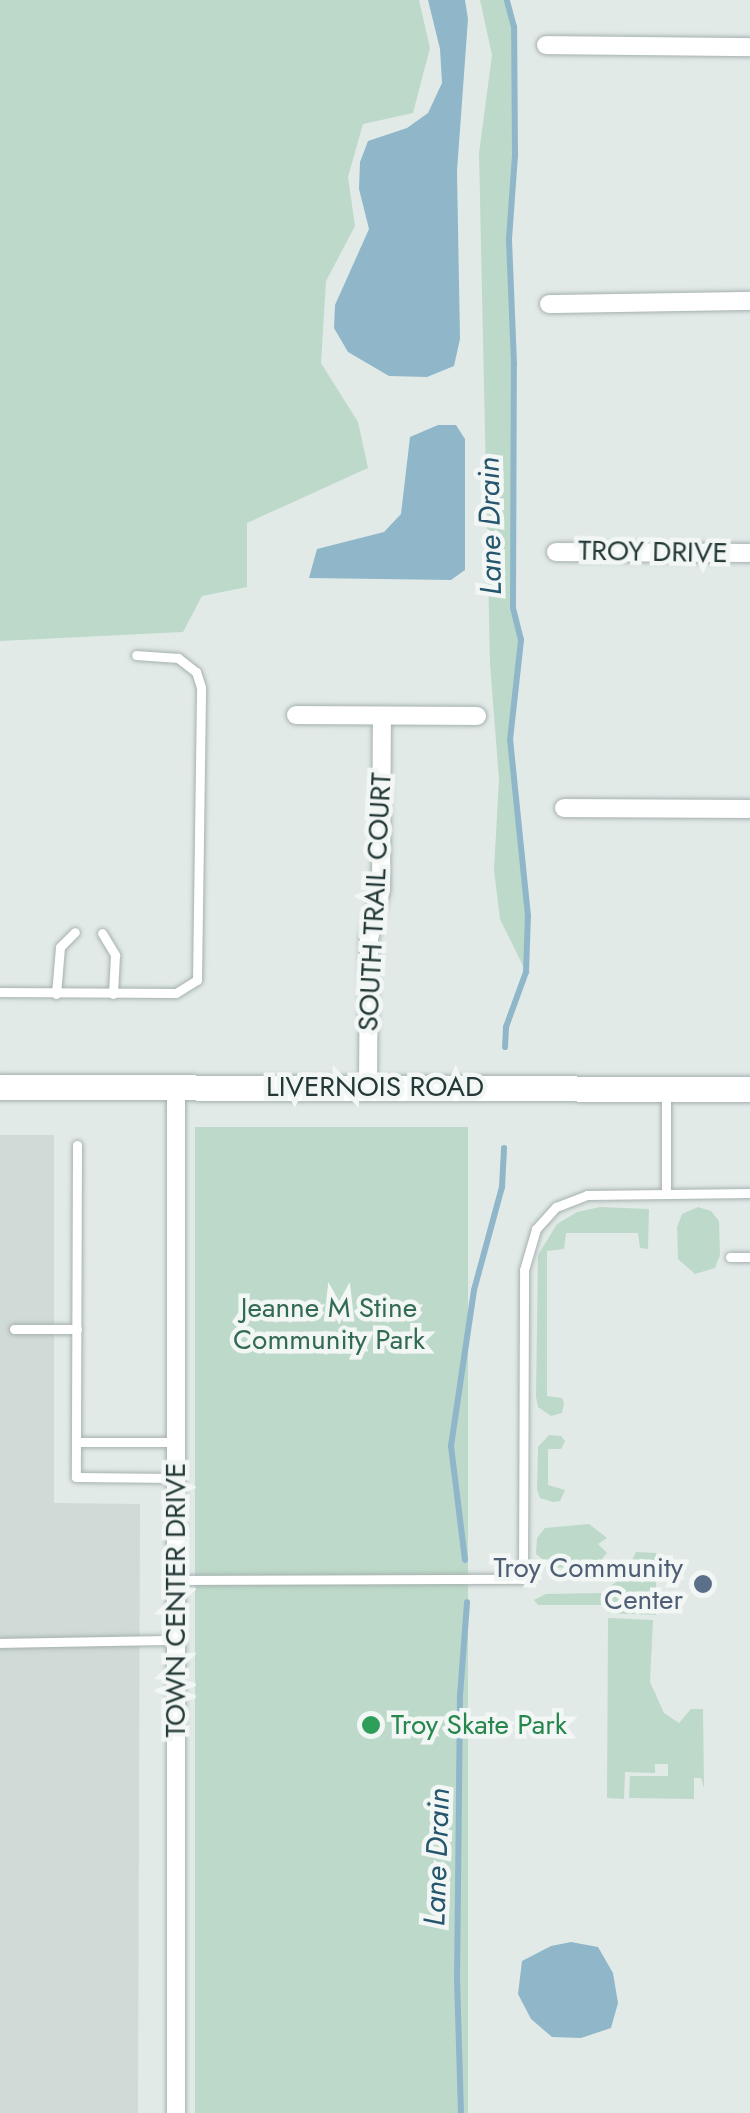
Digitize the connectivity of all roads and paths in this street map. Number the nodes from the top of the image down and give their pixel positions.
1 (546, 44) dead end
2 (750, 47) edge
3 (750, 301) edge
4 (549, 304) dead end
5 (556, 552) dead end
6 (750, 553) edge
7 (136, 655) dead end
8 (296, 716) dead end
9 (476, 716) dead end
10 (382, 717) junction
11 (564, 808) dead end
12 (750, 809) edge
13 (75, 932) dead end
14 (102, 934) dead end
15 (0, 992) edge
16 (56, 994) junction
17 (113, 994) junction
18 (0, 1086) edge
19 (176, 1086) junction
20 (368, 1087) junction
21 (666, 1089) junction
22 (750, 1089) edge
23 (76, 1145) dead end
24 (666, 1193) junction
25 (750, 1193) edge
26 (730, 1257) dead end
27 (750, 1257) edge
28 (14, 1329) dead end
29 (77, 1330) junction
30 (76, 1442) junction
31 (176, 1442) junction
32 (176, 1478) junction
33 (176, 1580) junction
34 (176, 1640) junction
35 (0, 1643) edge
36 (176, 2113) edge

1 - 2 street
3 - 4 street
5 - 6 street, TROY DRIVE
7 - 17 lane
8 - 10 street
9 - 10 street
10 - 20 street, SOUTH TRAIL COURT
11 - 12 street
13 - 16 lane
14 - 17 lane
15 - 16 lane
16 - 17 lane
18 - 19 main road, LIVERNOIS ROAD
19 - 20 main road, LIVERNOIS ROAD
19 - 31 street, TOWN CENTER DRIVE
20 - 21 main road, LIVERNOIS ROAD
21 - 22 main road, LIVERNOIS ROAD
21 - 24 lane
23 - 29 lane
24 - 25 lane
24 - 33 lane
26 - 27 lane
28 - 29 lane
29 - 30 lane
30 - 31 lane
30 - 32 lane
31 - 32 street, TOWN CENTER DRIVE
32 - 33 street, TOWN CENTER DRIVE
33 - 34 street, TOWN CENTER DRIVE
34 - 35 lane
34 - 36 street, TOWN CENTER DRIVE

